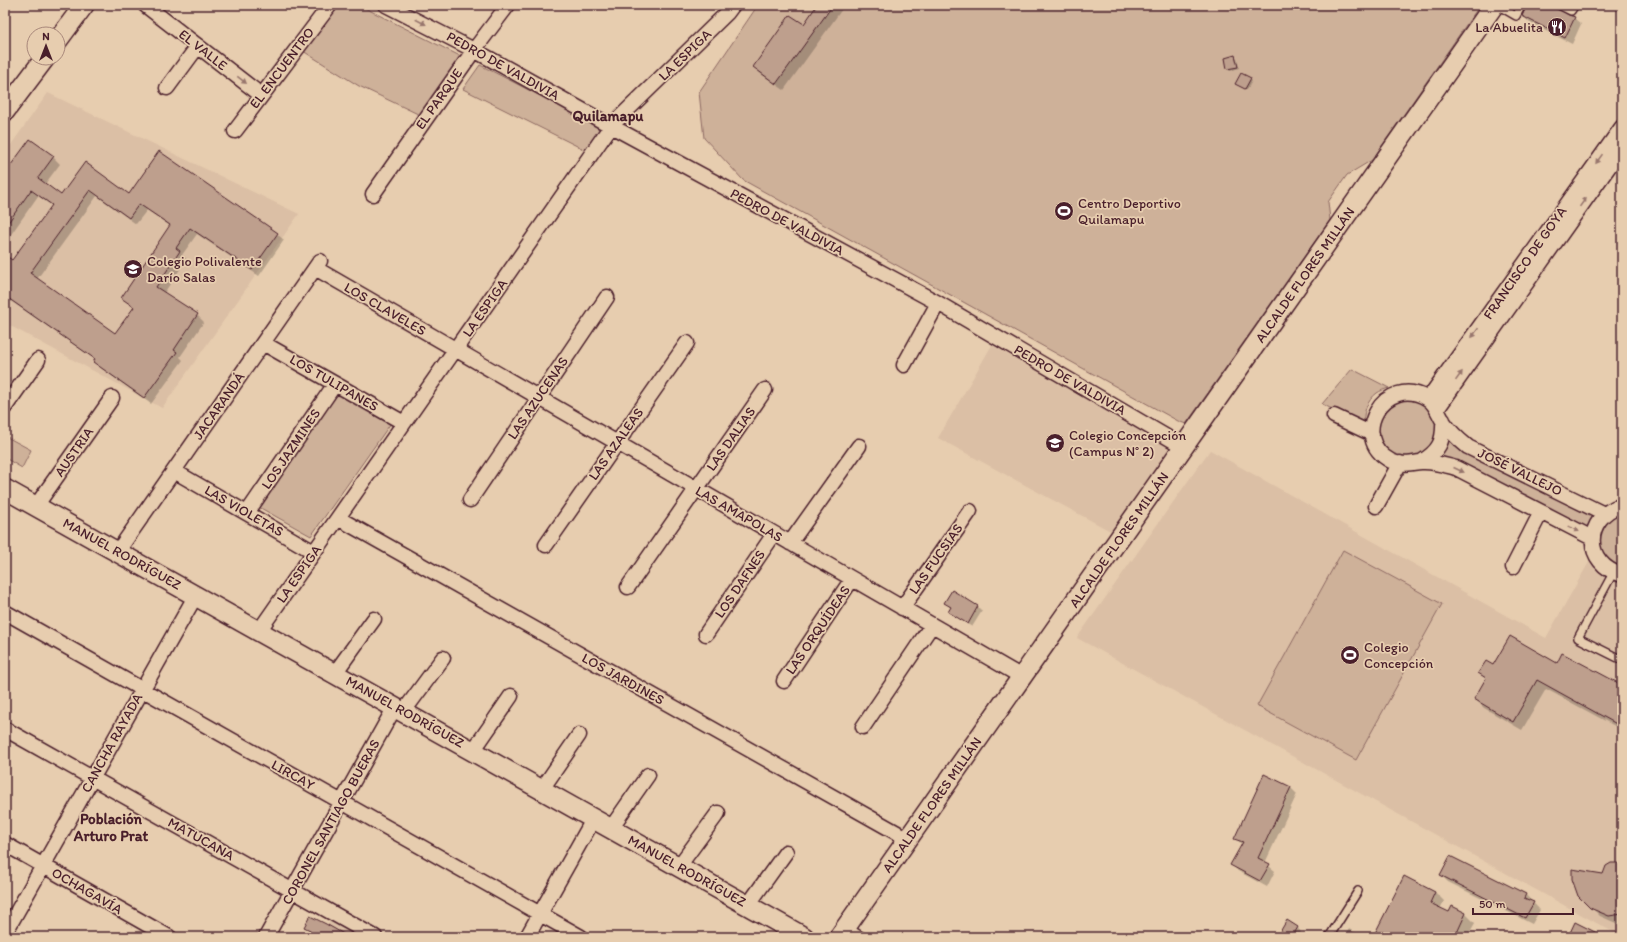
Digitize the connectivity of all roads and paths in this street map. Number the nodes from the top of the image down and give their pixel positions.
1 (84, 5) edge
2 (145, 5) edge
3 (330, 5) edge
4 (386, 5) edge
5 (508, 5) edge
6 (733, 5) edge
7 (1496, 5) edge
8 (1522, 5) edge
9 (1559, 5) edge
10 (1575, 5) edge
11 (66, 29) edge
12 (198, 46) junction
13 (474, 50) junction
14 (39, 66) edge
15 (167, 88) dead end
16 (261, 95) junction
17 (5, 111) edge
18 (611, 126) junction
19 (1622, 127) edge
20 (234, 131) dead end
21 (1622, 148) edge
22 (373, 194) dead end
23 (318, 264) joint
24 (607, 297) dead end
25 (938, 303) junction
26 (263, 343) junction
27 (687, 343) dead end
28 (455, 350) junction
29 (38, 360) dead end
30 (904, 365) dead end
31 (335, 384) junction
32 (765, 390) dead end
33 (112, 398) dead end
34 (538, 398) junction
35 (5, 407) edge
36 (1436, 409) junction
37 (1334, 416) dead end
38 (404, 423) junction
39 (1372, 434) junction
40 (617, 443) junction
41 (859, 446) dead end
42 (1184, 447) junction
43 (1421, 462) junction
44 (1400, 463) junction
45 (174, 471) junction
46 (5, 488) edge
47 (696, 489) junction
48 (470, 500) dead end
49 (1622, 505) edge
50 (36, 506) junction
51 (1376, 506) dead end
52 (970, 511) dead end
53 (1541, 512) junction
54 (247, 513) junction
55 (1604, 514) junction
56 (338, 518) junction
57 (774, 534) junction
58 (1592, 538) junction
59 (790, 543) junction
60 (546, 545) dead end
61 (118, 551) junction
62 (314, 552) junction
63 (1513, 567) dead end
64 (1618, 574) edge
65 (852, 579) junction
66 (628, 587) dead end
67 (196, 595) junction
68 (902, 608) junction
69 (5, 612) edge
70 (374, 619) dead end
71 (932, 625) junction
72 (259, 631) junction
73 (706, 634) dead end
74 (443, 658) dead end
75 (1622, 660) edge
76 (335, 673) junction
77 (1022, 677) junction
78 (784, 680) dead end
79 (142, 690) junction
80 (511, 696) dead end
81 (400, 709) junction
82 (863, 726) dead end
83 (5, 729) edge
84 (579, 735) dead end
85 (473, 750) junction
86 (648, 775) dead end
87 (93, 778) junction
88 (542, 789) junction
89 (342, 802) junction
90 (718, 813) dead end
91 (594, 818) junction
92 (611, 828) junction
93 (908, 839) junction
94 (5, 844) edge
95 (786, 852) dead end
96 (43, 866) junction
97 (679, 866) junction
98 (292, 890) junction
99 (1358, 891) dead end
100 (748, 905) junction
101 (540, 914) junction
102 (843, 932) edge
103 (5, 933) edge
104 (794, 934) edge
105 (169, 937) edge
106 (266, 937) edge
107 (375, 937) edge
108 (527, 937) edge
109 (581, 937) edge
110 (863, 937) edge
111 (1329, 937) edge

1 - 11 street
2 - 12 street, EL VALLE
3 - 16 street, EL ENCUENTRO
4 -> 13 street, PEDRO DE VALDIVIA
5 - 13 street, EL PARQUE
6 - 18 street, LA ESPIGA
7 - 8 lane
7 - 42 street, ALCALDE FLORES MILLÁN
9 - 10 lane
12 - 15 street
12 -> 16 street, EL VALLE
13 - 18 street, PEDRO DE VALDIVIA
13 - 22 street, EL PARQUE
14 - 17 street
16 - 20 street, EL ENCUENTRO
18 - 25 street, PEDRO DE VALDIVIA
18 - 28 street, LA ESPIGA
19 -> 36 street, FRANCISCO DE GOYA
36 -> 21 street, FRANCISCO DE GOYA
23 - 26 street, JACARANDÁ
23 - 28 street, LOS CLAVELES
24 - 34 street, LAS AZUCENAS
25 - 30 street
25 - 42 street, PEDRO DE VALDIVIA
26 - 31 street, LOS TULIPANES
26 - 45 street, JACARANDÁ
27 - 40 street, LAS AZALEAS
28 - 34 street, LAS AMAPOLAS
28 - 38 street, LA ESPIGA
29 - 35 street
31 - 38 street, LOS TULIPANES
31 - 54 street, LOS JAZMINES
32 - 47 street, LAS DALIAS
33 - 50 street, AUSTRIA
34 - 40 street, LAS AMAPOLAS
34 - 48 street, LAS AZUCENAS
36 - 39 street
36 - 43 street
36 - 55 street, JOSÉ VALLEJO
37 - 39 street
38 - 56 street, LA ESPIGA
39 - 44 street, JOSÉ VALLEJO
40 - 47 street, LAS AMAPOLAS
40 - 60 street, LAS AZALEAS
41 - 59 street
42 - 77 street, ALCALDE FLORES MILLÁN
43 - 44 street, JOSÉ VALLEJO
43 -> 53 street, JOSÉ VALLEJO
44 - 51 street
45 - 54 street, LAS VIOLETAS
45 - 61 street, JACARANDÁ
46 - 50 street, MANUEL RODRÍGUEZ
47 - 57 street, LAS AMAPOLAS
47 - 66 street, LAS DALIAS
49 - 55 street
50 - 61 street, MANUEL RODRÍGUEZ
52 - 68 street, LAS FUCSIAS
53 -> 58 street, JOSÉ VALLEJO
53 - 63 street, JOSÉ VALLEJO
54 - 62 street, LAS VIOLETAS
55 - 58 street
56 - 62 street, LA ESPIGA
56 - 93 street, LOS JARDINES
57 - 59 street, LAS AMAPOLAS
57 - 73 street, LOS DAFNES
58 - 64 street
59 - 65 street, LAS AMAPOLAS
61 - 67 street, MANUEL RODRÍGUEZ
62 - 72 street, LA ESPIGA
64 - 75 lane
65 - 68 street, LAS AMAPOLAS
65 - 78 street, LAS ORQUÍDEAS
67 - 72 street, MANUEL RODRÍGUEZ
67 - 79 street, CANCHA RAYADA
68 - 71 street, LAS AMAPOLAS
69 - 79 street, LIRCAY
70 - 76 street
71 - 77 street, LAS AMAPOLAS
71 - 82 street
72 - 76 street, MANUEL RODRÍGUEZ
74 - 81 street, CORONEL SANTIAGO BUERAS
76 - 81 street, MANUEL RODRÍGUEZ
77 - 93 street, ALCALDE FLORES MILLÁN
79 - 87 street, CANCHA RAYADA
79 - 89 street, LIRCAY
80 - 85 street
81 - 85 street, MANUEL RODRÍGUEZ
81 - 89 street, CORONEL SANTIAGO BUERAS
83 - 87 street, MATUCANA
84 - 88 street
85 - 88 street, MANUEL RODRÍGUEZ
86 - 92 street
87 - 96 street, CANCHA RAYADA
87 - 98 street, MATUCANA
88 - 91 street, MANUEL RODRÍGUEZ
89 - 98 street, CORONEL SANTIAGO BUERAS
89 - 101 street, LIRCAY
90 - 97 street
91 - 92 street, MANUEL RODRÍGUEZ
91 - 101 street
92 - 97 street, MANUEL RODRÍGUEZ
93 - 102 street, ALCALDE FLORES MILLÁN
94 - 96 street, OCHAGAVÍA
95 - 100 street
96 - 103 street, CANCHA RAYADA
96 - 105 street, OCHAGAVÍA
97 - 100 street, MANUEL RODRÍGUEZ
98 - 106 street, CORONEL SANTIAGO BUERAS
98 - 107 street, MATUCANA
99 - 111 lane
100 - 104 street, MANUEL RODRÍGUEZ
101 - 108 street
101 - 109 street, LIRCAY
102 - 110 lane

